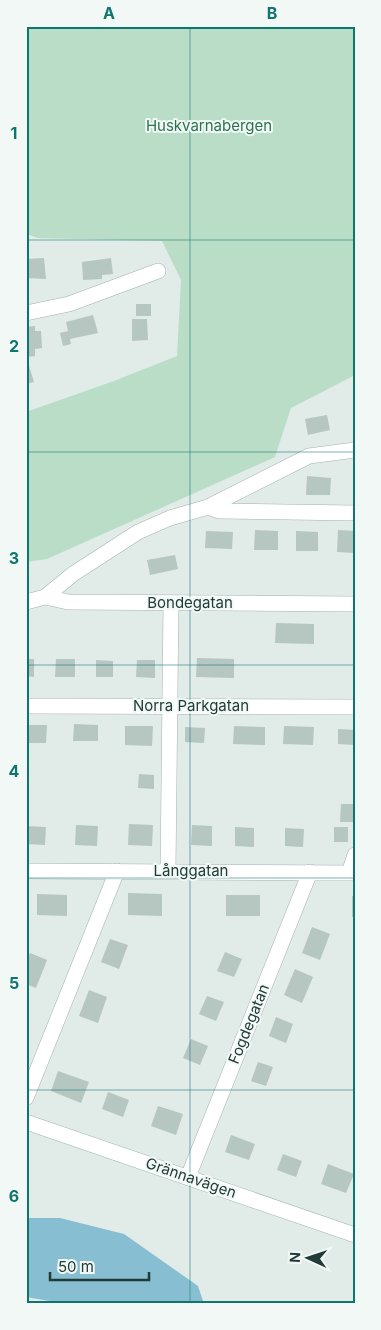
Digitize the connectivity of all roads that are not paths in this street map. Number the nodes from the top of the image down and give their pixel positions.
1 (158, 271) dead end
2 (26, 313) edge
3 (355, 450) edge
4 (208, 507) junction
5 (355, 513) edge
6 (26, 590) edge
7 (45, 597) junction
8 (26, 602) edge
9 (171, 603) junction
10 (355, 604) edge
11 (26, 706) edge
12 (170, 707) junction
13 (355, 707) edge
14 (355, 855) edge
15 (26, 871) edge
16 (117, 871) junction
17 (168, 871) junction
18 (310, 872) junction
19 (352, 873) edge
20 (26, 1098) edge
21 (26, 1122) edge
22 (188, 1177) junction
23 (355, 1236) edge

1 - 2 street
3 - 4 street
4 - 5 street
4 - 7 street
6 - 7 street
7 - 8 street, Bondegatan
7 - 9 street, Bondegatan
9 - 10 street, Bondegatan
9 - 12 street
11 - 12 street, Norra Parkgatan
12 - 13 street, Norra Parkgatan
12 - 17 street
14 - 19 street
15 - 16 street, Långgatan
16 - 17 street, Långgatan
16 - 20 street
17 - 18 street, Långgatan
18 - 19 street, Långgatan
18 - 22 street, Fogdegatan
21 - 22 street, Grännavägen
22 - 23 street, Grännavägen

